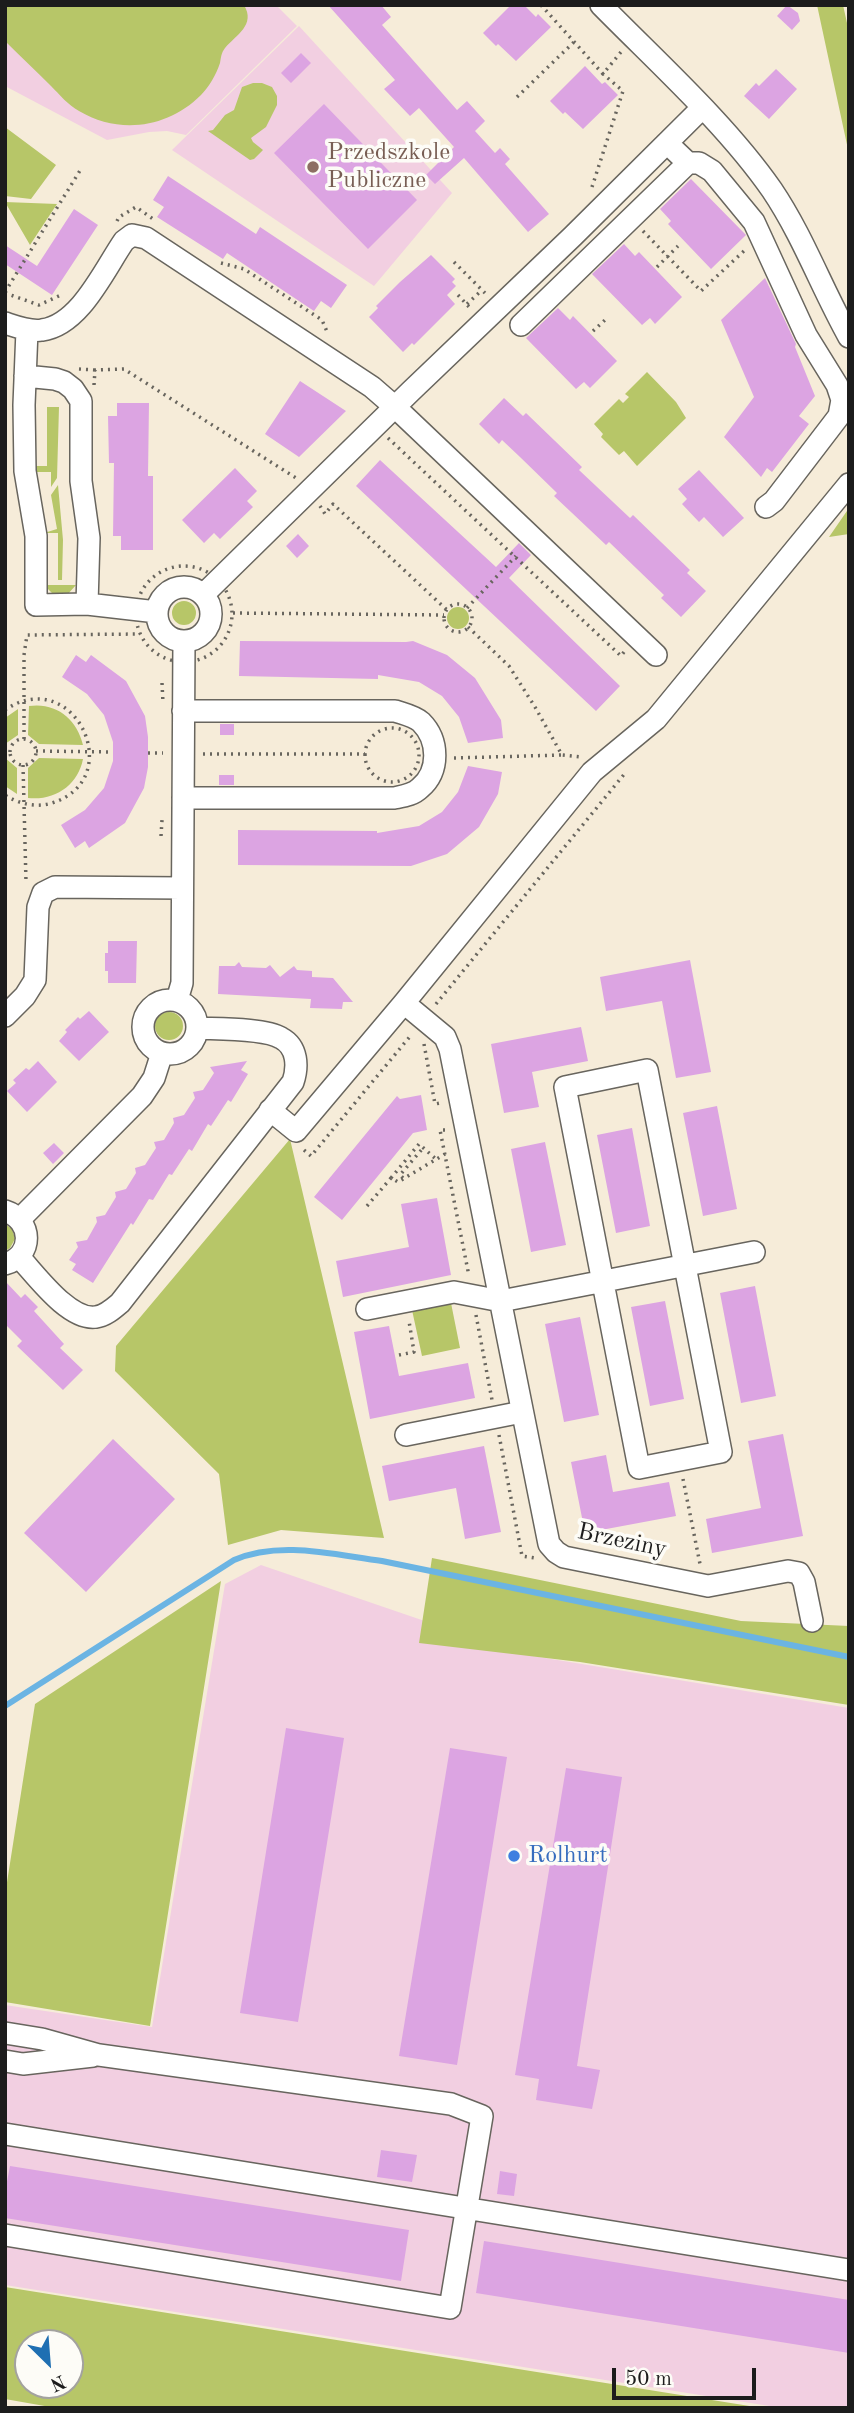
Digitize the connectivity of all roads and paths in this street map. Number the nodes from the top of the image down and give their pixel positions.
1 (601, 5) edge
2 (539, 6) edge
3 (574, 42) junction
4 (625, 47) dead end
5 (603, 74) junction
6 (517, 97) dead end
7 (702, 108) junction
8 (667, 143) junction
9 (688, 163) junction
10 (81, 169) dead end
11 (589, 196) dead end
12 (632, 219) junction
13 (760, 236) junction
14 (678, 246) dead end
15 (668, 256) junction
16 (454, 262) dead end
17 (657, 267) dead end
18 (482, 290) junction
19 (5, 292) edge
20 (458, 295) dead end
21 (492, 300) dead end
22 (467, 304) junction
23 (477, 314) dead end
24 (605, 320) dead end
25 (5, 323) edge
26 (521, 326) dead end
27 (844, 329) edge
28 (27, 330) junction
29 (593, 331) dead end
30 (806, 335) junction
31 (25, 376) junction
32 (94, 397) dead end
33 (399, 411) junction
34 (849, 484) edge
35 (311, 497) junction
36 (766, 507) dead end
37 (516, 556) junction
38 (221, 587) junction
39 (140, 603) junction
40 (87, 604) junction
41 (467, 608) junction
42 (447, 610) junction
43 (232, 613) junction
44 (444, 615) junction
45 (468, 626) junction
46 (140, 634) junction
47 (637, 638) junction
48 (184, 641) junction
49 (656, 655) dead end
50 (184, 663) junction
51 (24, 701) junction
52 (5, 710) edge
53 (183, 711) junction
54 (24, 738) junction
55 (7, 751) edge
56 (36, 751) junction
57 (90, 751) junction
58 (113, 752) dead end
59 (148, 753) dead end
60 (183, 754) junction
61 (365, 754) junction
62 (562, 755) junction
63 (448, 758) dead end
64 (592, 772) junction
65 (5, 795) edge
66 (183, 798) junction
67 (182, 888) junction
68 (177, 1000) junction
69 (404, 1003) junction
70 (5, 1016) edge
71 (197, 1028) junction
72 (415, 1031) dead end
73 (422, 1036) dead end
74 (162, 1053) junction
75 (443, 1103) dead end
76 (270, 1110) junction
77 (448, 1129) dead end
78 (296, 1131) junction
79 (423, 1147) junction
80 (445, 1154) junction
81 (437, 1160) junction
82 (391, 1178) junction
83 (404, 1178) junction
84 (367, 1206) dead end
85 (12, 1215) edge
86 (754, 1252) dead end
87 (12, 1261) edge
88 (685, 1265) junction
89 (603, 1282) junction
90 (472, 1295) junction
91 (500, 1301) junction
92 (405, 1302) junction
93 (367, 1309) dead end
94 (399, 1355) dead end
95 (522, 1412) junction
96 (496, 1417) junction
97 (407, 1435) dead end
98 (679, 1460) junction
99 (556, 1552) junction
100 (702, 1575) dead end
101 (812, 1621) dead end
102 (5, 2033) edge
103 (99, 2055) junction
104 (5, 2062) edge
105 (5, 2134) edge
106 (467, 2210) junction
107 (5, 2235) edge
108 (849, 2270) edge

1 - 7 street
2 - 3 path
3 - 5 path
3 - 6 path
4 - 5 path
5 - 11 path
7 - 8 street
7 - 27 street
8 - 9 street
8 - 33 street
9 - 12 street
9 - 13 street
10 - 19 path
12 - 15 path
12 - 26 street
13 - 15 path
13 - 30 street
14 - 15 path
15 - 17 path
16 - 18 path
18 - 21 path
18 - 22 path
20 - 22 path
22 - 23 path
24 - 29 path
25 - 28 street
27 - 30 street
28 - 31 street
28 - 33 street
30 - 36 street
31 - 40 street
31 - 40 street
32 - 35 path
33 - 35 street
33 - 37 path
33 - 47 street
34 - 64 street
35 - 38 street
35 - 42 path
37 - 41 path
37 - 47 path
38 - 39 street
38 - 39 path
38 - 43 path
38 - 48 street
39 - 40 street
39 - 46 path
39 - 48 street
41 - 42 path
41 - 45 path
42 - 44 path
43 - 44 path
43 - 50 path
44 - 45 path
45 - 62 path
46 - 50 path
46 - 51 path
47 - 49 street
48 - 50 street
50 - 53 street
51 - 52 path
51 - 54 path
51 - 57 path
53 - 60 street
53 - 66 street
54 - 55 path
54 - 56 path
55 - 56 path
56 - 57 path
57 - 58 path
57 - 65 path
59 - 60 path
60 - 61 path
60 - 66 street
61 - 61 path
62 - 63 path
62 - 64 path
64 - 69 street
66 - 67 street
67 - 68 street
67 - 70 street
68 - 71 street
68 - 74 street
69 - 78 street
69 - 91 street, Brzeziny
71 - 74 street
71 - 76 street
72 - 78 path
73 - 75 path
74 - 85 street
76 - 78 street
76 - 87 street
77 - 80 path
79 - 81 path
79 - 82 path
79 - 83 path
80 - 81 path
80 - 90 path
81 - 83 path
82 - 83 path
82 - 84 path
85 - 87 street
86 - 88 street
88 - 89 street
88 - 89 street
88 - 98 street
89 - 91 street
89 - 98 street
90 - 91 street
90 - 92 street
90 - 96 path
91 - 95 street, Brzeziny
92 - 93 street
92 - 94 path
95 - 96 street
95 - 99 street, Brzeziny
96 - 97 street
96 - 99 path
98 - 100 path
99 - 101 street, Brzeziny
102 - 103 street
103 - 104 street
103 - 106 street
105 - 106 street
106 - 107 street
106 - 108 street

